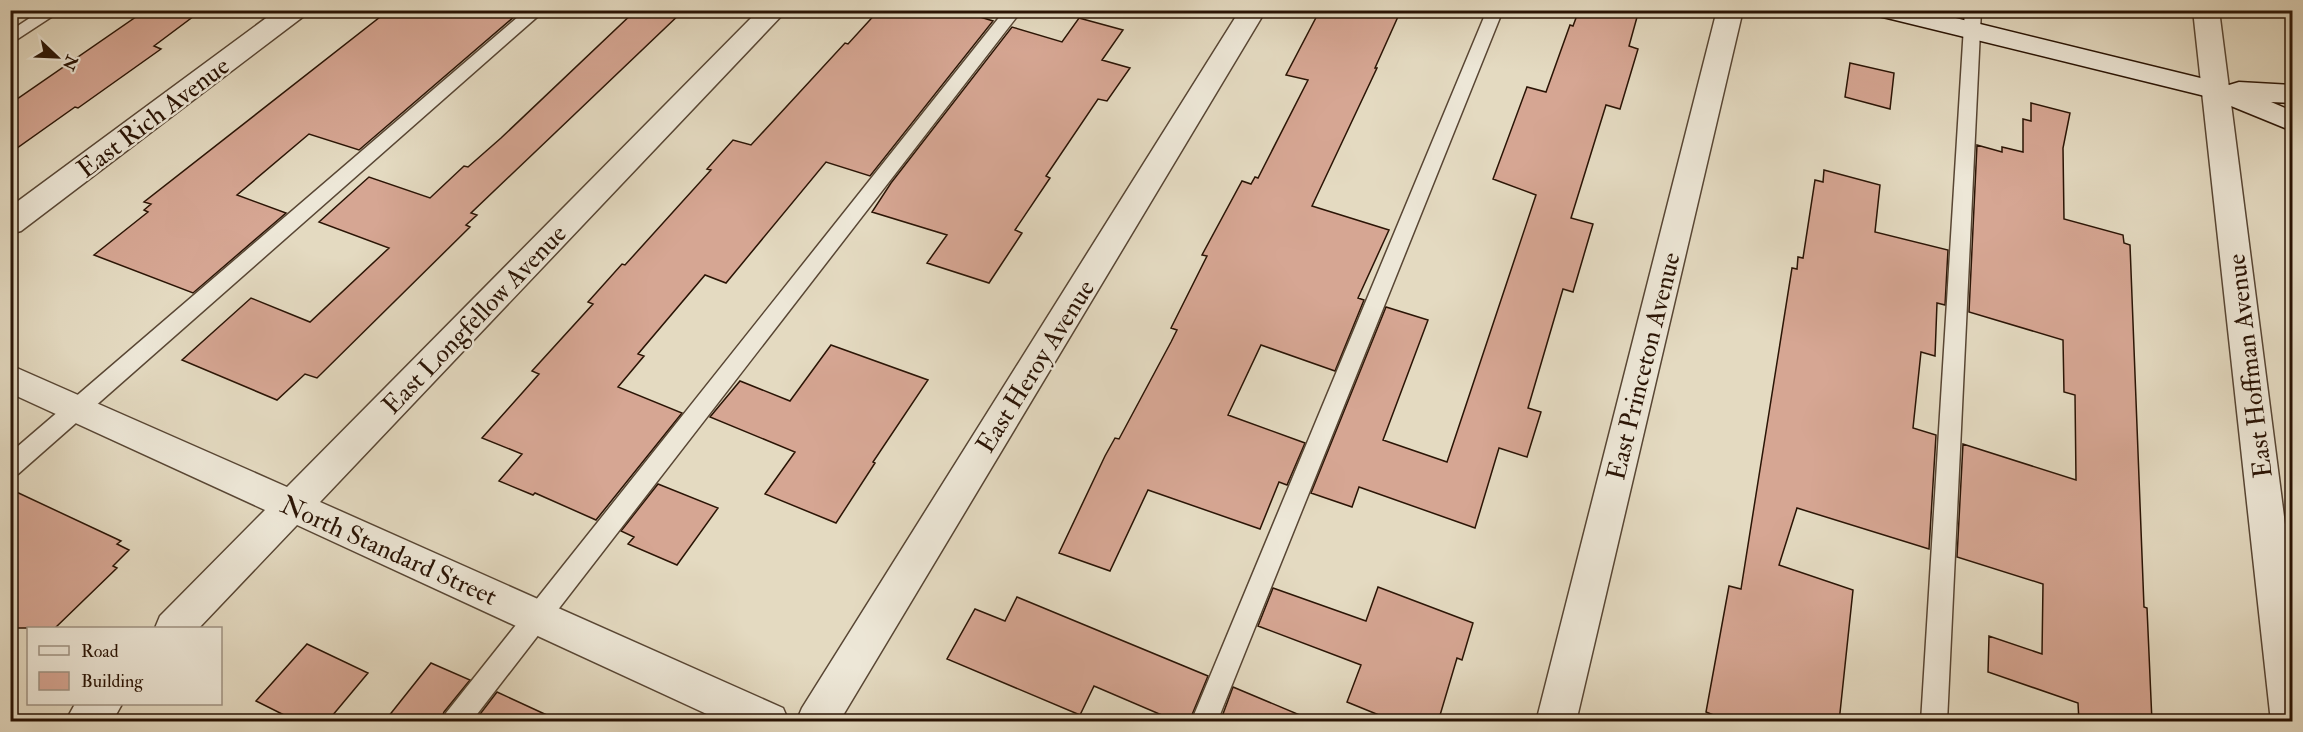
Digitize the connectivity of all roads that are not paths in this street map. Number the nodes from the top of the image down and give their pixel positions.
1 (54, 10) edge
2 (295, 10) edge
3 (537, 10) edge
4 (774, 10) edge
5 (1014, 10) edge
6 (1253, 10) edge
7 (1495, 10) edge
8 (1730, 10) edge
9 (1887, 10) edge
10 (2206, 10) edge
11 (1972, 20) edge
12 (10, 39) edge
13 (2217, 90) junction
14 (2292, 94) edge
15 (2292, 122) edge
16 (10, 223) edge
17 (10, 378) edge
18 (77, 409) junction
19 (10, 467) edge
20 (291, 506) junction
21 (537, 616) junction
22 (175, 627) edge
23 (101, 705) edge
24 (85, 722) edge
25 (455, 722) edge
26 (769, 722) edge
27 (816, 722) edge
28 (1204, 722) edge
29 (1556, 722) edge
30 (1934, 722) edge
31 (2291, 722) edge

1 - 12 lane
2 - 16 street, East Rich Avenue
3 - 18 lane
4 - 20 street, East Longfellow Avenue
5 - 21 lane
6 - 27 street, East Heroy Avenue
7 - 28 lane
8 - 29 street, East Princeton Avenue
9 - 11 street
10 - 13 street, East Hoffman Avenue
11 - 13 street
11 - 30 lane
13 - 14 street
13 - 15 street
13 - 31 street, East Hoffman Avenue
17 - 18 street, North Standard Street
18 - 19 lane
18 - 20 street, North Standard Street
20 - 21 street, North Standard Street
20 - 22 street, East Longfellow Avenue
21 - 25 lane
21 - 26 street, North Standard Street
23 - 24 street

